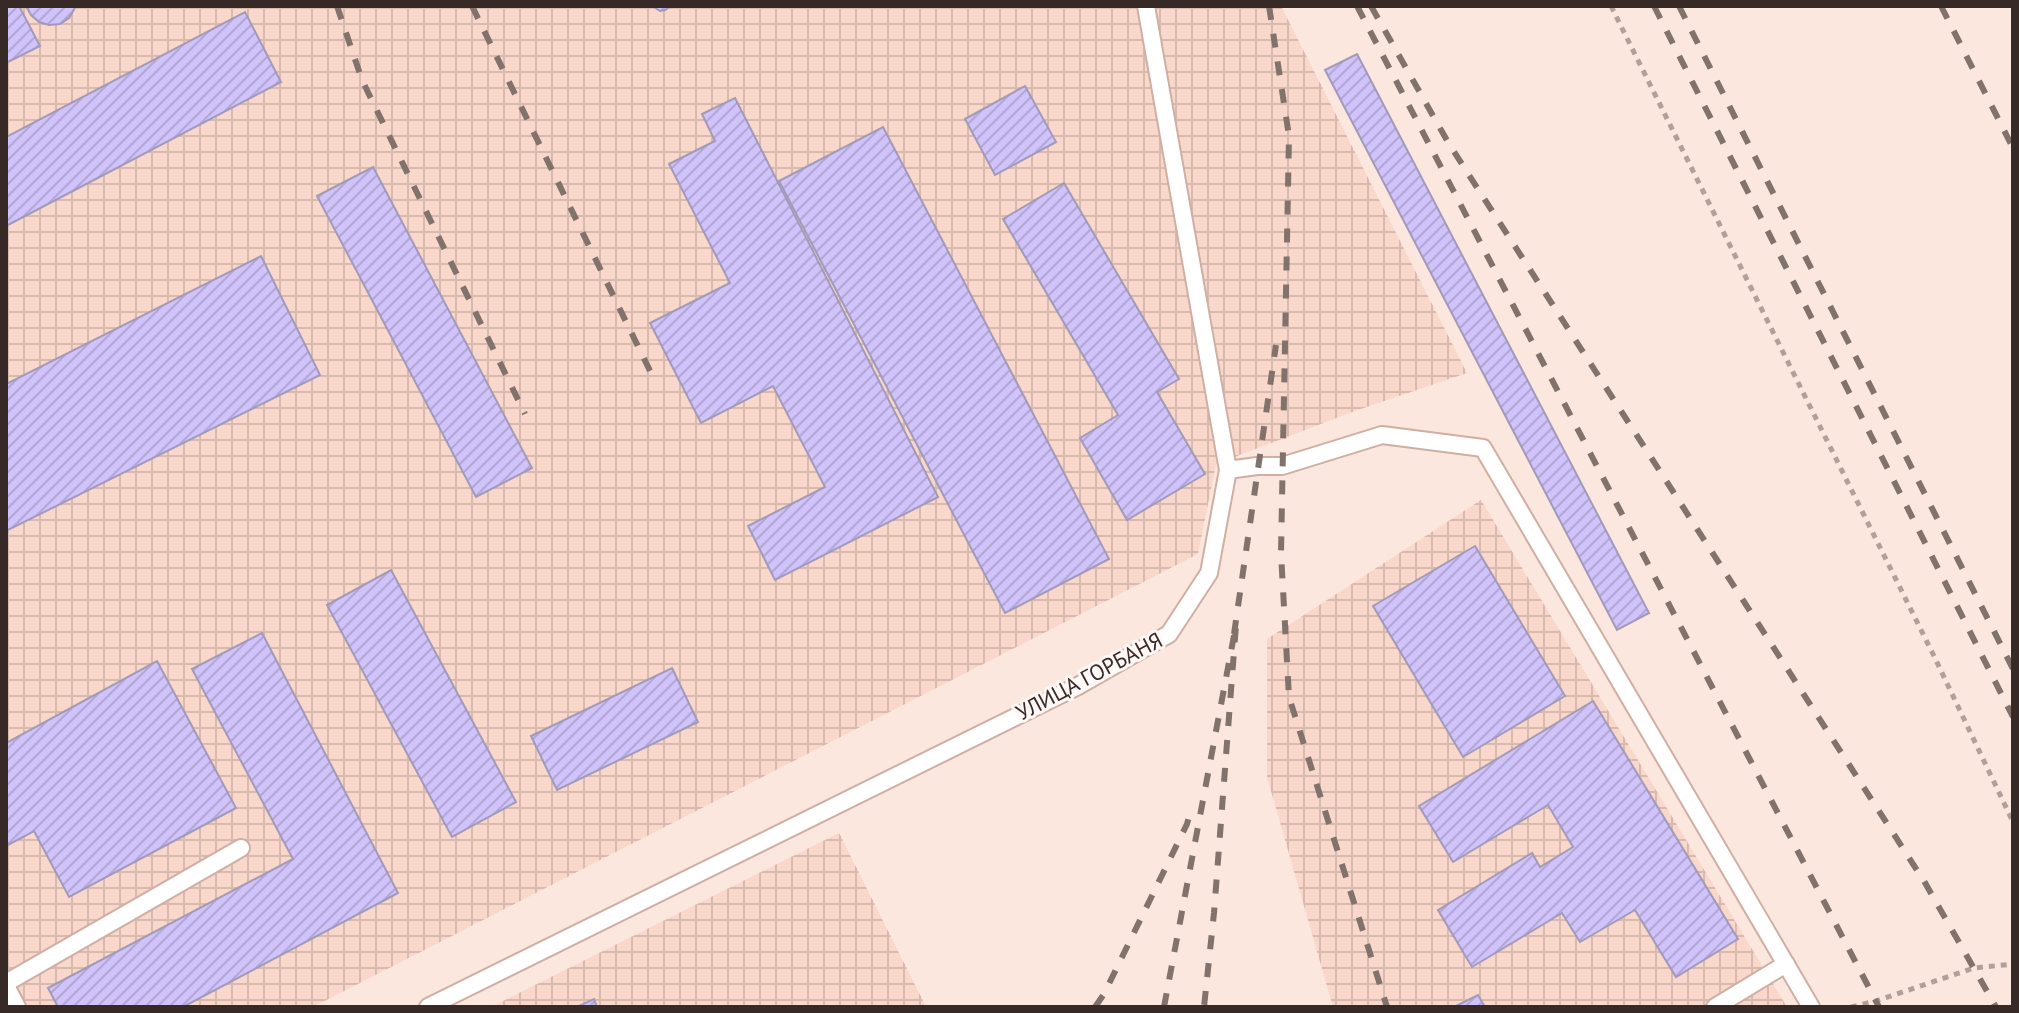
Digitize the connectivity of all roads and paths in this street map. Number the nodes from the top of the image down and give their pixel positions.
1 (1146, 6) edge
2 (1611, 6) edge
3 (1228, 470) junction
4 (2013, 822) edge
5 (241, 848) dead end
6 (1786, 964) junction
7 (2013, 964) edge
8 (6, 984) edge
9 (17, 1007) edge
10 (428, 1007) edge
11 (1715, 1007) edge
12 (1811, 1007) edge
13 (1851, 1007) edge

1 - 3 lane, УЛИЦА ГОРБАНЯ
2 - 4 path
3 - 6 lane
3 - 10 lane, УЛИЦА ГОРБАНЯ
5 - 8 lane
6 - 11 lane
6 - 12 lane
7 - 13 path
8 - 9 lane

